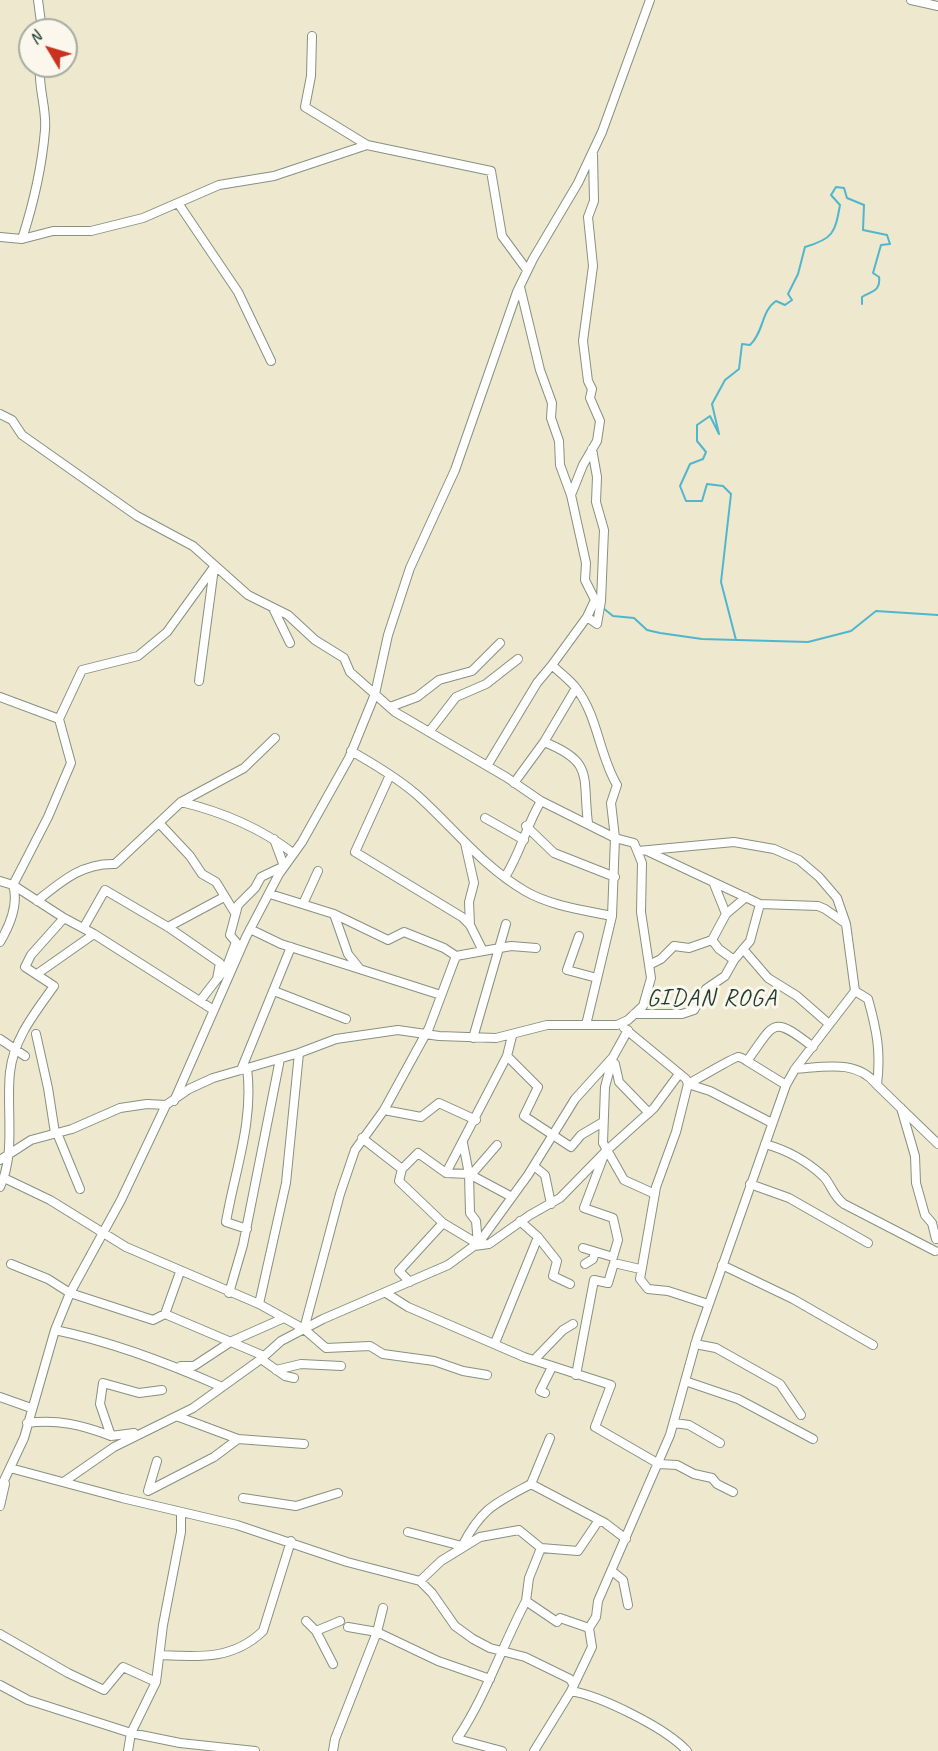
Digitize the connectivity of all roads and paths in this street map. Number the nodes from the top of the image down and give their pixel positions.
1 (38, 0) edge
2 (650, 0) edge
3 (911, 0) edge
4 (938, 6) edge
5 (42, 18) edge
6 (312, 36) dead end
7 (39, 78) edge
8 (367, 145) junction
9 (593, 151) junction
10 (178, 203) junction
11 (0, 237) edge
12 (22, 239) junction
13 (527, 270) junction
14 (520, 287) junction
15 (271, 361) dead end
16 (0, 414) edge
17 (592, 449) junction
18 (571, 495) junction
19 (214, 567) junction
20 (273, 608) junction
21 (587, 617) junction
22 (290, 643) dead end
23 (500, 644) dead end
24 (518, 659) dead end
25 (552, 665) junction
26 (199, 681) dead end
27 (576, 688) junction
28 (375, 694) junction
29 (0, 697) edge
30 (390, 707) junction
31 (59, 719) junction
32 (429, 732) junction
33 (275, 738) dead end
34 (544, 742) junction
35 (351, 752) junction
36 (487, 766) junction
37 (390, 775) junction
38 (514, 783) junction
39 (541, 801) junction
40 (181, 802) junction
41 (484, 818) dead end
42 (160, 824) junction
43 (588, 824) junction
44 (526, 826) junction
45 (615, 838) junction
46 (274, 839) junction
47 (524, 840) junction
48 (465, 842) junction
49 (642, 850) junction
50 (293, 854) junction
51 (284, 866) junction
52 (318, 871) dead end
53 (505, 877) junction
54 (615, 878) junction
55 (0, 881) edge
56 (714, 884) junction
57 (13, 885) junction
58 (270, 894) junction
59 (224, 897) junction
60 (746, 897) junction
61 (37, 901) junction
62 (303, 904) junction
63 (760, 904) junction
64 (235, 913) junction
65 (334, 914) junction
66 (726, 914) junction
67 (612, 916) junction
68 (64, 918) junction
69 (506, 924) dead end
70 (846, 924) junction
71 (470, 926) junction
72 (84, 927) junction
73 (168, 927) junction
74 (250, 929) junction
75 (94, 934) junction
76 (579, 936) dead end
77 (712, 940) junction
78 (0, 942) edge
79 (291, 947) junction
80 (500, 948) junction
81 (537, 948) dead end
82 (743, 949) junction
83 (482, 950) junction
84 (456, 956) junction
85 (734, 960) junction
86 (651, 964) junction
87 (361, 970) junction
88 (37, 974) junction
89 (597, 978) junction
90 (217, 979) junction
91 (274, 991) junction
92 (855, 991) junction
93 (441, 995) junction
94 (200, 1001) junction
95 (212, 1009) junction
96 (634, 1014) junction
97 (346, 1019) dead end
98 (829, 1024) junction
99 (586, 1025) junction
100 (617, 1025) junction
101 (628, 1030) junction
102 (36, 1034) dead end
103 (424, 1035) junction
104 (512, 1035) junction
105 (473, 1038) junction
106 (0, 1039) edge
107 (813, 1047) junction
108 (299, 1053) junction
109 (25, 1056) dead end
110 (507, 1056) junction
111 (613, 1057) junction
112 (280, 1059) junction
113 (747, 1060) junction
114 (244, 1069) junction
115 (795, 1069) junction
116 (679, 1074) junction
117 (688, 1084) junction
118 (786, 1085) junction
119 (877, 1085) junction
120 (604, 1101) junction
121 (170, 1103) junction
122 (901, 1106) junction
123 (384, 1110) junction
124 (649, 1113) junction
125 (476, 1120) junction
126 (603, 1122) junction
127 (772, 1123) junction
128 (593, 1126) junction
129 (56, 1133) junction
130 (551, 1136) junction
131 (362, 1138) junction
132 (463, 1143) junction
133 (765, 1144) junction
134 (938, 1144) edge
135 (497, 1145) dead end
136 (606, 1151) junction
137 (4, 1158) edge
138 (534, 1166) junction
139 (402, 1169) junction
140 (446, 1173) junction
141 (470, 1175) junction
142 (4, 1178) junction
143 (750, 1184) junction
144 (0, 1187) edge
145 (80, 1189) dead end
146 (655, 1194) junction
147 (512, 1197) junction
148 (551, 1204) junction
149 (520, 1221) junction
150 (443, 1223) junction
151 (247, 1229) junction
152 (101, 1233) junction
153 (937, 1234) edge
154 (538, 1237) junction
155 (868, 1243) dead end
156 (478, 1244) junction
157 (583, 1248) dead end
158 (595, 1252) junction
159 (937, 1253) edge
160 (613, 1260) junction
161 (11, 1264) dead end
162 (585, 1264) dead end
163 (722, 1265) junction
164 (640, 1269) junction
165 (180, 1272) junction
166 (410, 1282) junction
167 (570, 1284) dead end
168 (70, 1293) junction
169 (229, 1293) junction
170 (386, 1293) junction
171 (259, 1304) junction
172 (708, 1304) junction
173 (165, 1314) junction
174 (284, 1318) junction
175 (573, 1324) dead end
176 (304, 1329) junction
177 (55, 1330) junction
178 (232, 1341) junction
179 (495, 1342) junction
180 (694, 1344) junction
181 (873, 1345) dead end
182 (263, 1358) junction
183 (534, 1360) junction
184 (341, 1366) dead end
185 (177, 1367) junction
186 (552, 1367) junction
187 (276, 1370) junction
188 (488, 1375) dead end
189 (576, 1375) junction
190 (294, 1378) dead end
191 (685, 1381) junction
192 (222, 1387) junction
193 (162, 1390) dead end
194 (545, 1393) dead end
195 (0, 1397) edge
196 (31, 1408) junction
197 (801, 1415) dead end
198 (179, 1417) junction
199 (27, 1423) junction
200 (674, 1423) junction
201 (141, 1432) junction
202 (111, 1436) junction
203 (549, 1438) dead end
204 (813, 1438) dead end
205 (238, 1439) junction
206 (720, 1443) dead end
207 (304, 1444) dead end
208 (157, 1461) dead end
209 (659, 1464) junction
210 (10, 1468) junction
211 (65, 1481) junction
212 (531, 1484) junction
213 (2, 1486) edge
214 (733, 1492) dead end
215 (338, 1493) dead end
216 (243, 1498) dead end
217 (0, 1506) edge
218 (182, 1512) junction
219 (599, 1520) junction
220 (408, 1532) dead end
221 (626, 1539) junction
222 (291, 1541) junction
223 (462, 1546) junction
224 (541, 1548) junction
225 (612, 1571) junction
226 (420, 1581) junction
227 (526, 1601) junction
228 (628, 1605) dead end
229 (383, 1608) dead end
230 (340, 1621) dead end
231 (306, 1622) dead end
232 (348, 1627) dead end
233 (589, 1628) junction
234 (316, 1631) junction
235 (377, 1632) junction
236 (0, 1634) edge
237 (501, 1651) junction
238 (160, 1655) junction
239 (333, 1664) dead end
240 (490, 1679) junction
241 (156, 1682) junction
242 (0, 1685) edge
243 (572, 1688) junction
244 (131, 1733) junction
245 (128, 1751) edge
246 (249, 1751) edge
247 (333, 1751) edge
248 (502, 1751) edge
249 (534, 1751) edge
250 (687, 1751) edge

1 - 5 street
2 - 9 street
3 - 4 street
6 - 8 street
7 - 12 street
8 - 10 street
8 - 13 street
9 - 13 street
9 - 17 street
10 - 12 street
10 - 15 street
11 - 12 street
13 - 14 street
14 - 18 street
14 - 28 street
16 - 19 street
17 - 18 street
17 - 21 street
18 - 21 street
19 - 20 street
19 - 26 street
19 - 31 street
20 - 22 street
20 - 28 street
21 - 25 street
23 - 30 street
24 - 32 street
25 - 27 street
25 - 36 street
27 - 34 street
27 - 45 street
28 - 30 street
28 - 35 street
29 - 31 street
30 - 32 street
31 - 57 street
32 - 36 street
33 - 40 street
34 - 38 street
34 - 43 street
35 - 37 street
35 - 50 street
36 - 38 street
37 - 48 street
37 - 71 street
38 - 39 street
39 - 43 street
39 - 44 street
40 - 42 street
40 - 46 street
41 - 47 street
42 - 59 street
42 - 61 street
43 - 45 street
44 - 47 street
44 - 54 street
45 - 49 street
45 - 54 street
46 - 50 street
46 - 51 street
47 - 53 street
48 - 53 street
48 - 71 street
49 - 56 street
49 - 70 street
49 - 86 street
50 - 51 street
51 - 58 street
51 - 64 street
52 - 62 street
53 - 67 street
54 - 67 street
55 - 57 street
56 - 60 street
56 - 66 street
57 - 61 street
57 - 78 street
58 - 62 street
58 - 74 street
59 - 64 street
59 - 73 street
60 - 63 street
60 - 66 street
61 - 68 street
62 - 65 street
63 - 70 street
63 - 82 street
64 - 90 street
65 - 84 street
65 - 87 street
66 - 77 street
67 - 89 street
68 - 72 street
68 - 88 street
69 - 80 street
70 - 92 street
71 - 83 street
72 - 73 street
72 - 75 street
73 - 90 street
74 - 79 street
74 - 95 street
75 - 88 street
75 - 94 street
76 - 89 street
77 - 85 street
77 - 86 street
79 - 87 street
79 - 91 street
80 - 81 street
80 - 83 street
80 - 105 street
82 - 85 street
82 - 98 street
83 - 84 street
84 - 93 street
85 - 96 street
86 - 96 street
87 - 93 street
88 - 137 street
89 - 99 street
90 - 94 street
91 - 97 street
91 - 114 street
92 - 98 street
92 - 119 street
93 - 103 street
94 - 95 street
95 - 121 street
96 - 100 street
98 - 107 street
99 - 100 street
99 - 104 street
100 - 101 street
101 - 111 street
101 - 116 street
102 - 129 street
103 - 105 street
103 - 108 street
103 - 123 street
104 - 105 street
104 - 110 street
106 - 109 street
107 - 113 street
107 - 115 street
108 - 112 street
108 - 171 street
110 - 125 street
110 - 130 street
111 - 120 street
111 - 124 street
111 - 130 street
112 - 114 street
112 - 151 street
113 - 117 street
113 - 118 street
114 - 121 street
114 - 151 street
115 - 118 street
115 - 119 street
116 - 117 street
116 - 124 street
117 - 127 street
117 - 146 street
118 - 127 street
119 - 122 street
120 - 126 street
120 - 128 street
121 - 129 street
121 - 152 street
122 - 134 street
122 - 153 street
123 - 125 street
123 - 131 street
124 - 136 street
125 - 132 street
126 - 128 street
126 - 136 street
127 - 133 street
128 - 130 street
129 - 137 street
129 - 145 street
130 - 138 street
131 - 139 street
131 - 176 street
132 - 140 street
132 - 141 street
133 - 143 street
133 - 159 street
135 - 141 street
136 - 146 street
136 - 148 street
136 - 160 street
137 - 142 street
138 - 147 street
138 - 148 street
139 - 140 street
139 - 150 street
140 - 141 street
141 - 147 street
141 - 156 street
142 - 144 street
142 - 152 street
143 - 155 street
143 - 163 street
146 - 164 street
147 - 156 street
148 - 149 street
149 - 154 street
149 - 156 street
150 - 156 street
150 - 166 street
151 - 169 street
152 - 165 street
152 - 168 street
153 - 159 street
154 - 167 street
154 - 179 street
156 - 166 street
157 - 158 street
158 - 160 street
158 - 162 street
160 - 164 street
160 - 189 street
161 - 168 street
163 - 172 street
163 - 181 street
164 - 172 street
165 - 169 street
165 - 173 street
166 - 170 street
168 - 173 street
168 - 177 street
169 - 171 street
170 - 176 street
170 - 179 street
171 - 174 street
172 - 180 street
173 - 178 street
174 - 176 street
174 - 178 street
175 - 183 street
176 - 182 street
176 - 188 street
177 - 185 street
177 - 196 street
178 - 182 street
178 - 185 street
179 - 183 street
180 - 191 street
180 - 197 street
182 - 187 street
182 - 192 street
183 - 186 street
184 - 187 street
185 - 192 street
186 - 189 street
186 - 194 street
187 - 190 street
189 - 209 street
191 - 200 street
191 - 204 street
192 - 198 street
193 - 202 street
195 - 196 street
196 - 199 street
198 - 201 street
198 - 205 street
199 - 202 street
199 - 210 street
200 - 206 street
200 - 209 street
201 - 202 street
201 - 211 street
203 - 212 street
205 - 207 street
205 - 208 street
209 - 214 street
209 - 221 street
210 - 211 street
210 - 213 street
211 - 218 street
212 - 219 street
212 - 223 street
213 - 217 street
215 - 216 street
218 - 222 street
218 - 238 street
219 - 221 street
219 - 224 street
220 - 223 street
221 - 225 street
222 - 226 street
222 - 238 street
223 - 224 street
223 - 226 street
224 - 227 street
225 - 228 street
225 - 233 street
226 - 237 street
227 - 233 street
227 - 237 street
229 - 235 street
230 - 234 street
231 - 234 street
232 - 235 street
233 - 243 street
234 - 239 street
235 - 240 street
235 - 247 street
236 - 241 street
237 - 240 street
237 - 243 street
238 - 241 street
240 - 248 street
241 - 244 street
242 - 244 street
243 - 249 street
243 - 250 street
244 - 245 street
244 - 246 street

